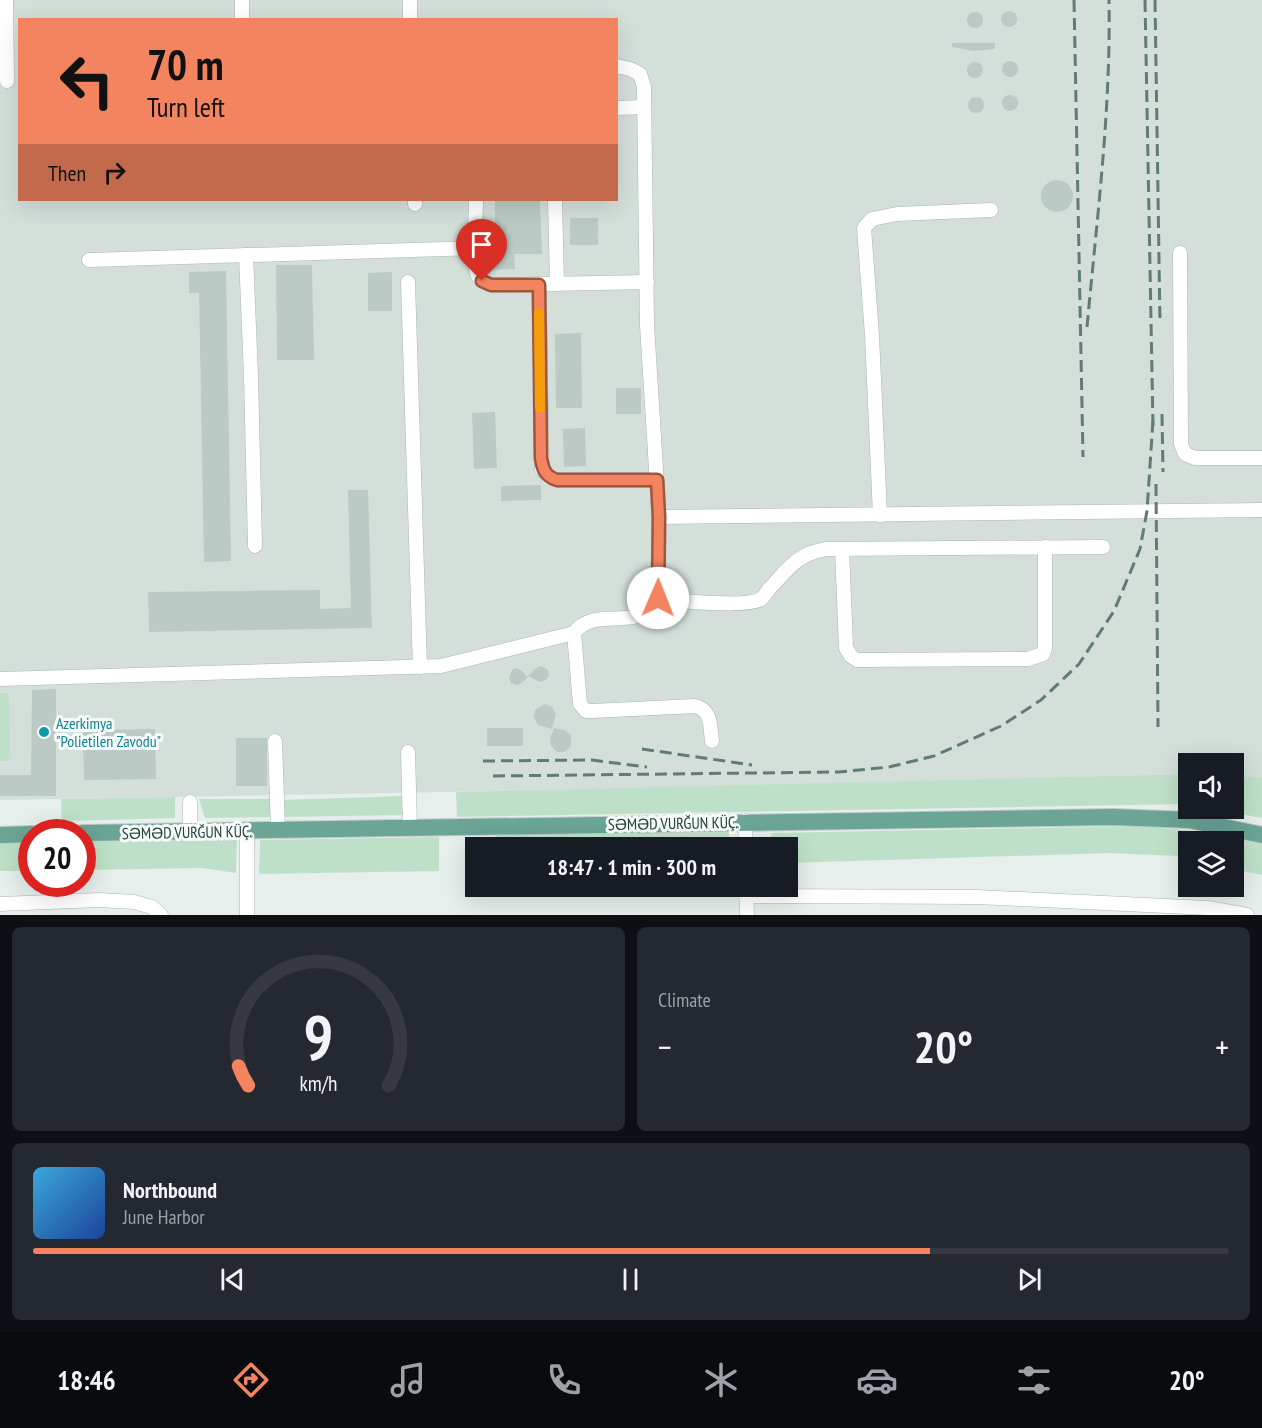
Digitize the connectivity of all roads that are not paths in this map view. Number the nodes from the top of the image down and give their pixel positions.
1 (6, 0) edge
2 (242, 0) edge
3 (410, 0) edge
4 (242, 18) edge
5 (410, 18) edge
6 (618, 66) edge
7 (9, 81) edge
8 (644, 107) junction
9 (618, 108) edge
10 (476, 201) edge
11 (555, 201) edge
12 (991, 210) dead end
13 (476, 248) junction
14 (1180, 254) dead end
15 (246, 255) junction
16 (89, 260) dead end
17 (408, 282) dead end
18 (647, 282) junction
19 (557, 284) junction
20 (539, 285) junction
21 (1262, 458) edge
22 (657, 480) junction
23 (1262, 510) edge
24 (880, 515) junction
25 (659, 517) junction
26 (255, 546) dead end
27 (1045, 547) junction
28 (1103, 547) dead end
29 (842, 549) junction
30 (658, 598) junction
31 (574, 633) junction
32 (420, 667) junction
33 (0, 679) edge
34 (275, 741) dead end
35 (712, 741) dead end
36 (408, 752) dead end
37 (190, 802) dead end
38 (745, 821) junction
39 (410, 828) junction
40 (278, 830) junction
41 (190, 831) junction
42 (247, 831) junction
43 (96, 833) edge
44 (18, 834) edge
45 (0, 835) edge
46 (1262, 835) edge
47 (746, 837) edge
48 (798, 892) edge
49 (746, 897) edge
50 (0, 904) edge
51 (160, 915) edge
52 (247, 915) edge
53 (747, 915) edge
54 (1247, 915) edge

1 - 7 street
2 - 4 street
3 - 5 street
6 - 8 street
8 - 9 street
8 - 18 street
10 - 13 street
11 - 19 street
12 - 24 street
13 - 15 street
13 - 20 street
14 - 21 street
15 - 16 street
15 - 26 street
17 - 32 street
18 - 19 street
18 - 22 street
19 - 20 street
20 - 22 street
22 - 25 street
23 - 24 street
24 - 25 street
25 - 30 street
27 - 28 street
27 - 29 street
27 - 29 street
29 - 30 street
30 - 31 street
31 - 32 street
31 - 35 street
32 - 33 street
34 - 40 street
36 - 39 street
37 - 41 street
38 - 39 main road, SƏMƏD VURĞUN KÜÇ.
38 - 46 main road, SƏMƏD VURĞUN KÜÇ.
38 - 47 street
39 - 40 main road, SƏMƏD VURĞUN KÜÇ.
40 - 42 main road, SƏMƏD VURĞUN KÜÇ.
41 - 42 main road, SƏMƏD VURĞUN KÜÇ.
41 - 43 main road, SƏMƏD VURĞUN KÜÇ.
42 - 52 street
44 - 45 main road
48 - 54 street
49 - 53 street
50 - 51 street

